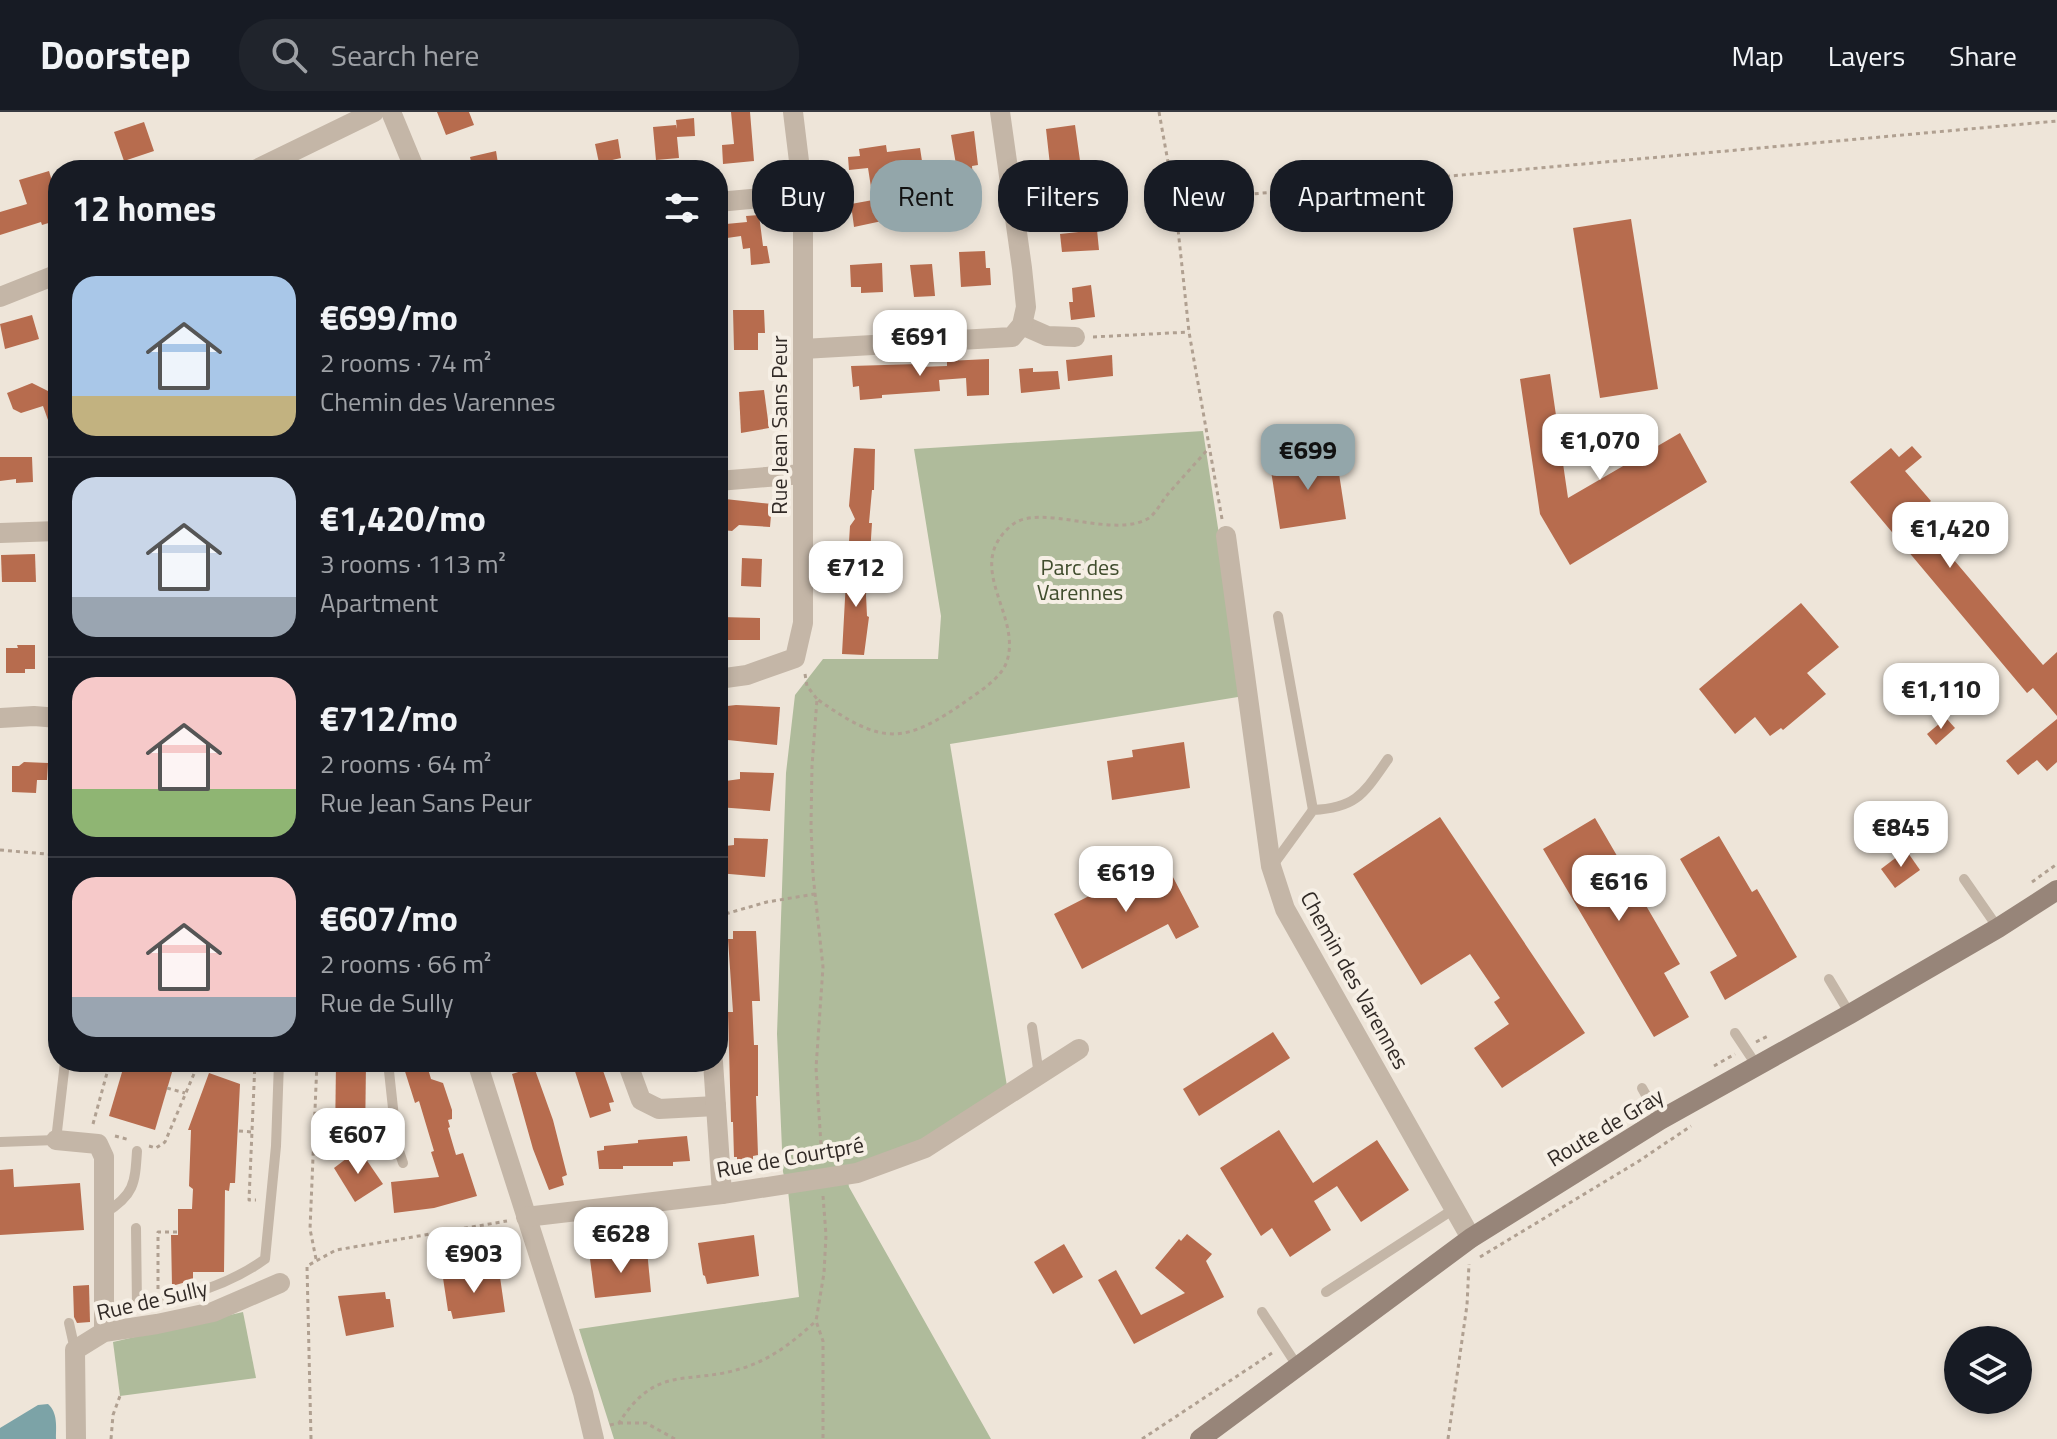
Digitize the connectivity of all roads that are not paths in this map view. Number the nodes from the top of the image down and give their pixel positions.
1 (374, 112) edge
2 (391, 112) edge
3 (793, 112) edge
4 (1000, 112) edge
5 (276, 160) edge
6 (411, 160) edge
7 (799, 160) edge
8 (752, 199) edge
9 (728, 201) edge
10 (803, 232) edge
11 (48, 279) edge
12 (0, 297) edge
13 (1022, 325) junction
14 (1075, 337) road end
15 (803, 349) junction
16 (803, 474) junction
17 (728, 480) edge
18 (48, 531) edge
19 (0, 533) edge
20 (1226, 536) road end
21 (1278, 616) dead end
22 (728, 678) edge
23 (48, 717) edge
24 (0, 718) edge
25 (1388, 759) dead end
26 (1313, 810) junction
27 (1271, 866) junction
28 (1964, 879) dead end
29 (2057, 890) edge
30 (1998, 928) junction
31 (1829, 979) dead end
32 (1850, 1014) junction
33 (1032, 1027) dead end
34 (1735, 1033) dead end
35 (1079, 1049) dead end
36 (1757, 1066) junction
37 (64, 1072) edge
38 (279, 1072) edge
39 (389, 1072) edge
40 (480, 1072) edge
41 (631, 1072) edge
42 (714, 1072) edge
43 (1039, 1075) junction
44 (1642, 1088) dead end
45 (716, 1106) junction
46 (1660, 1120) junction
47 (56, 1140) junction
48 (0, 1142) edge
49 (140, 1147) road end
50 (403, 1163) dead end
51 (722, 1194) junction
52 (1454, 1209) junction
53 (104, 1214) junction
54 (526, 1217) junction
55 (136, 1228) dead end
56 (1471, 1238) junction
57 (280, 1283) dead end
58 (1326, 1292) dead end
59 (137, 1306) junction
60 (104, 1310) junction
61 (1262, 1312) dead end
62 (69, 1323) dead end
63 (104, 1332) junction
64 (75, 1350) junction
65 (1298, 1367) junction
66 (594, 1434) edge
67 (76, 1439) edge
68 (1200, 1439) edge

1 - 5 street
2 - 6 street
3 - 7 street, Rue Jean Sans Peur
4 - 13 street
8 - 9 street
10 - 15 street, Rue Jean Sans Peur
11 - 12 street
13 - 14 street
13 - 15 street
15 - 16 street, Rue Jean Sans Peur
16 - 17 street
16 - 22 street, Rue Jean Sans Peur
18 - 19 street
20 - 27 street, Chemin des Varennes
21 - 26 lane
23 - 24 street
25 - 26 lane
26 - 27 lane
27 - 52 street, Chemin des Varennes
28 - 30 lane
29 - 30 main road, Route de Gray
30 - 32 main road, Route de Gray
31 - 32 lane
32 - 36 main road, Route de Gray
33 - 43 lane
34 - 36 lane
35 - 43 street, Rue de Courtpré
36 - 46 main road, Route de Gray
37 - 47 lane
38 - 59 lane
39 - 50 lane
40 - 54 street
41 - 45 street
42 - 45 street
43 - 51 street, Rue de Courtpré
44 - 46 lane
45 - 51 street
46 - 56 main road, Route de Gray
47 - 48 lane
47 - 53 street
49 - 53 lane
51 - 54 street, Rue de Courtpré
52 - 56 street, Chemin des Varennes
52 - 58 lane
53 - 60 street
54 - 66 street
55 - 59 lane
56 - 65 main road, Route de Gray
57 - 63 street, Rue de Sully
59 - 60 lane
60 - 63 street
61 - 65 lane
62 - 64 lane
63 - 64 street, Rue de Sully
64 - 67 street
65 - 68 main road, Route de Gray

